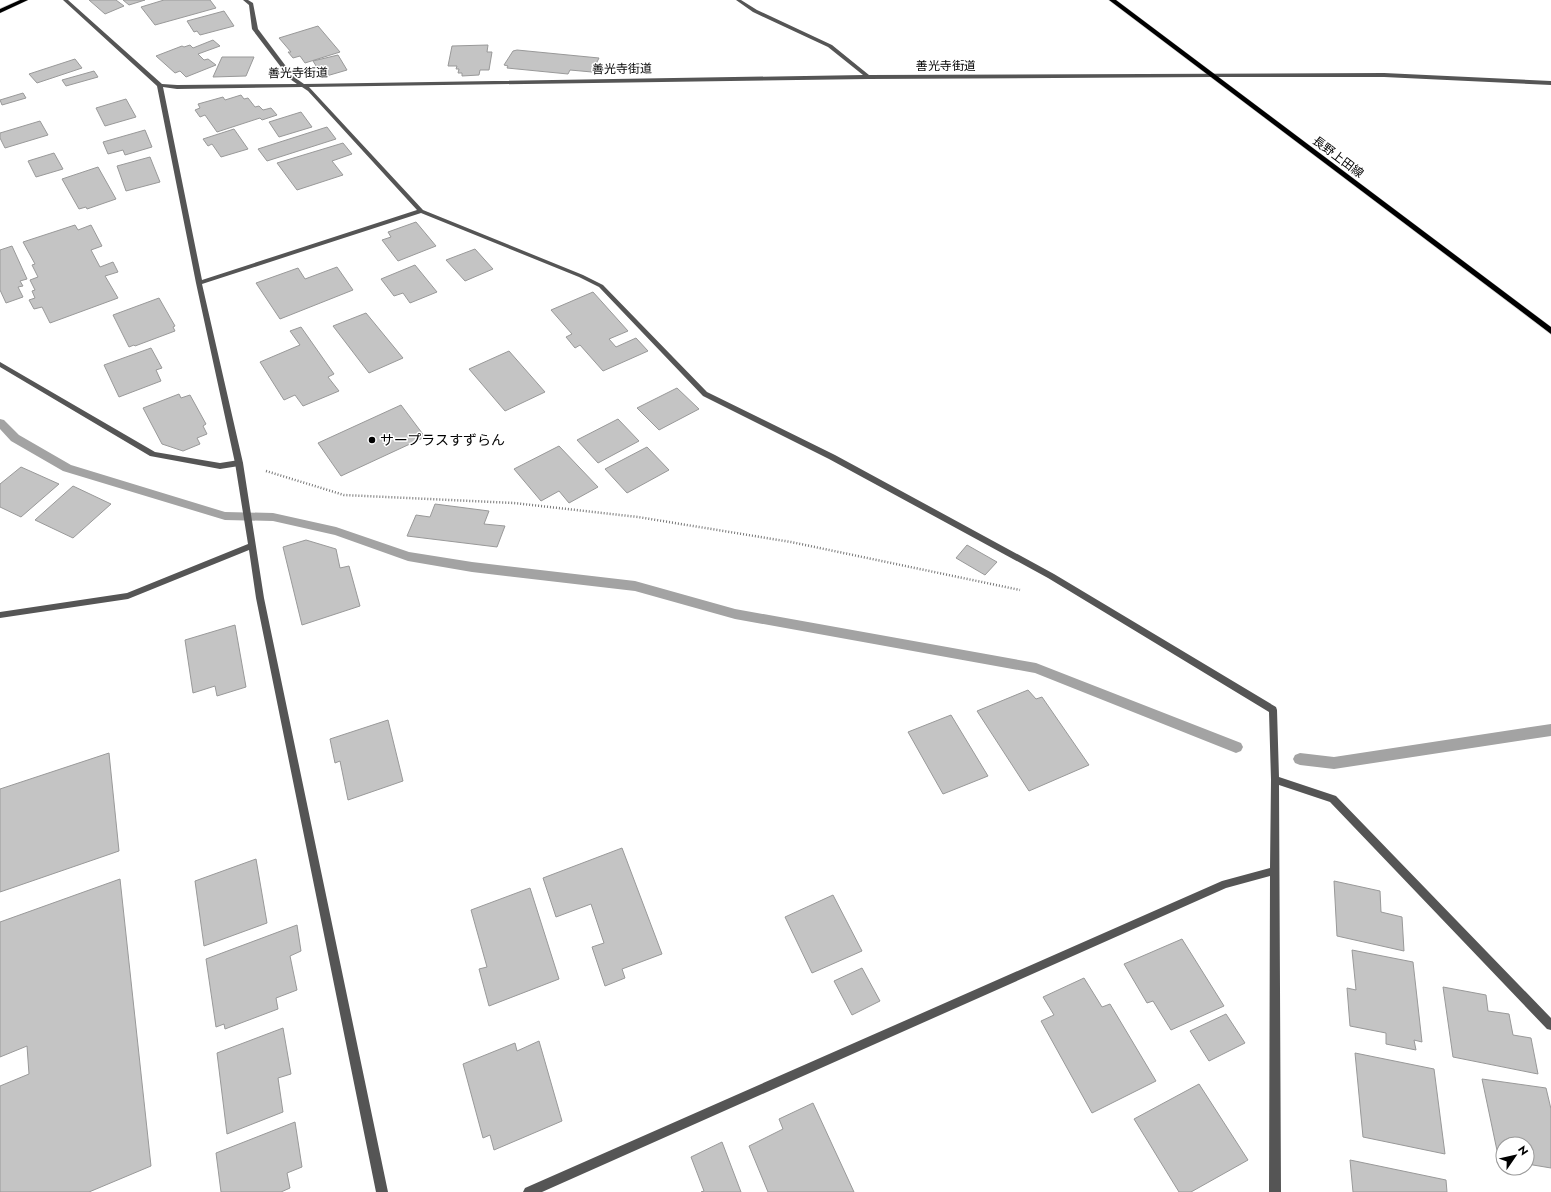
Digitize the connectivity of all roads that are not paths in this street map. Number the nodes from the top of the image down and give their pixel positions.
1 (25, 0) edge
2 (65, 0) edge
3 (245, 0) edge
4 (738, 0) edge
5 (1112, 0) edge
6 (0, 11) edge
7 (1212, 76) junction
8 (868, 77) junction
9 (1551, 83) edge
10 (302, 84) junction
11 (160, 85) junction
12 (421, 211) junction
13 (199, 282) junction
14 (1551, 331) edge
15 (0, 364) edge
16 (239, 463) junction
17 (251, 546) junction
18 (0, 615) edge
19 (1275, 780) junction
20 (1274, 871) junction
21 (1551, 1025) edge
22 (382, 1192) edge
23 (529, 1192) edge
24 (1275, 1192) edge

1 - 6 main road
2 - 11 street
3 - 10 street
4 - 8 street
5 - 7 main road, 長野上田線
7 - 8 street, 善光寺街道
7 - 9 street, 善光寺街道
7 - 14 main road, 長野上田線
8 - 10 street, 善光寺街道
10 - 11 street, 善光寺街道
10 - 12 street
11 - 13 street
12 - 13 street
12 - 19 street
13 - 16 street
15 - 16 street
16 - 17 street
17 - 18 street
17 - 22 street
19 - 20 street
19 - 21 street
20 - 23 street
20 - 24 street

